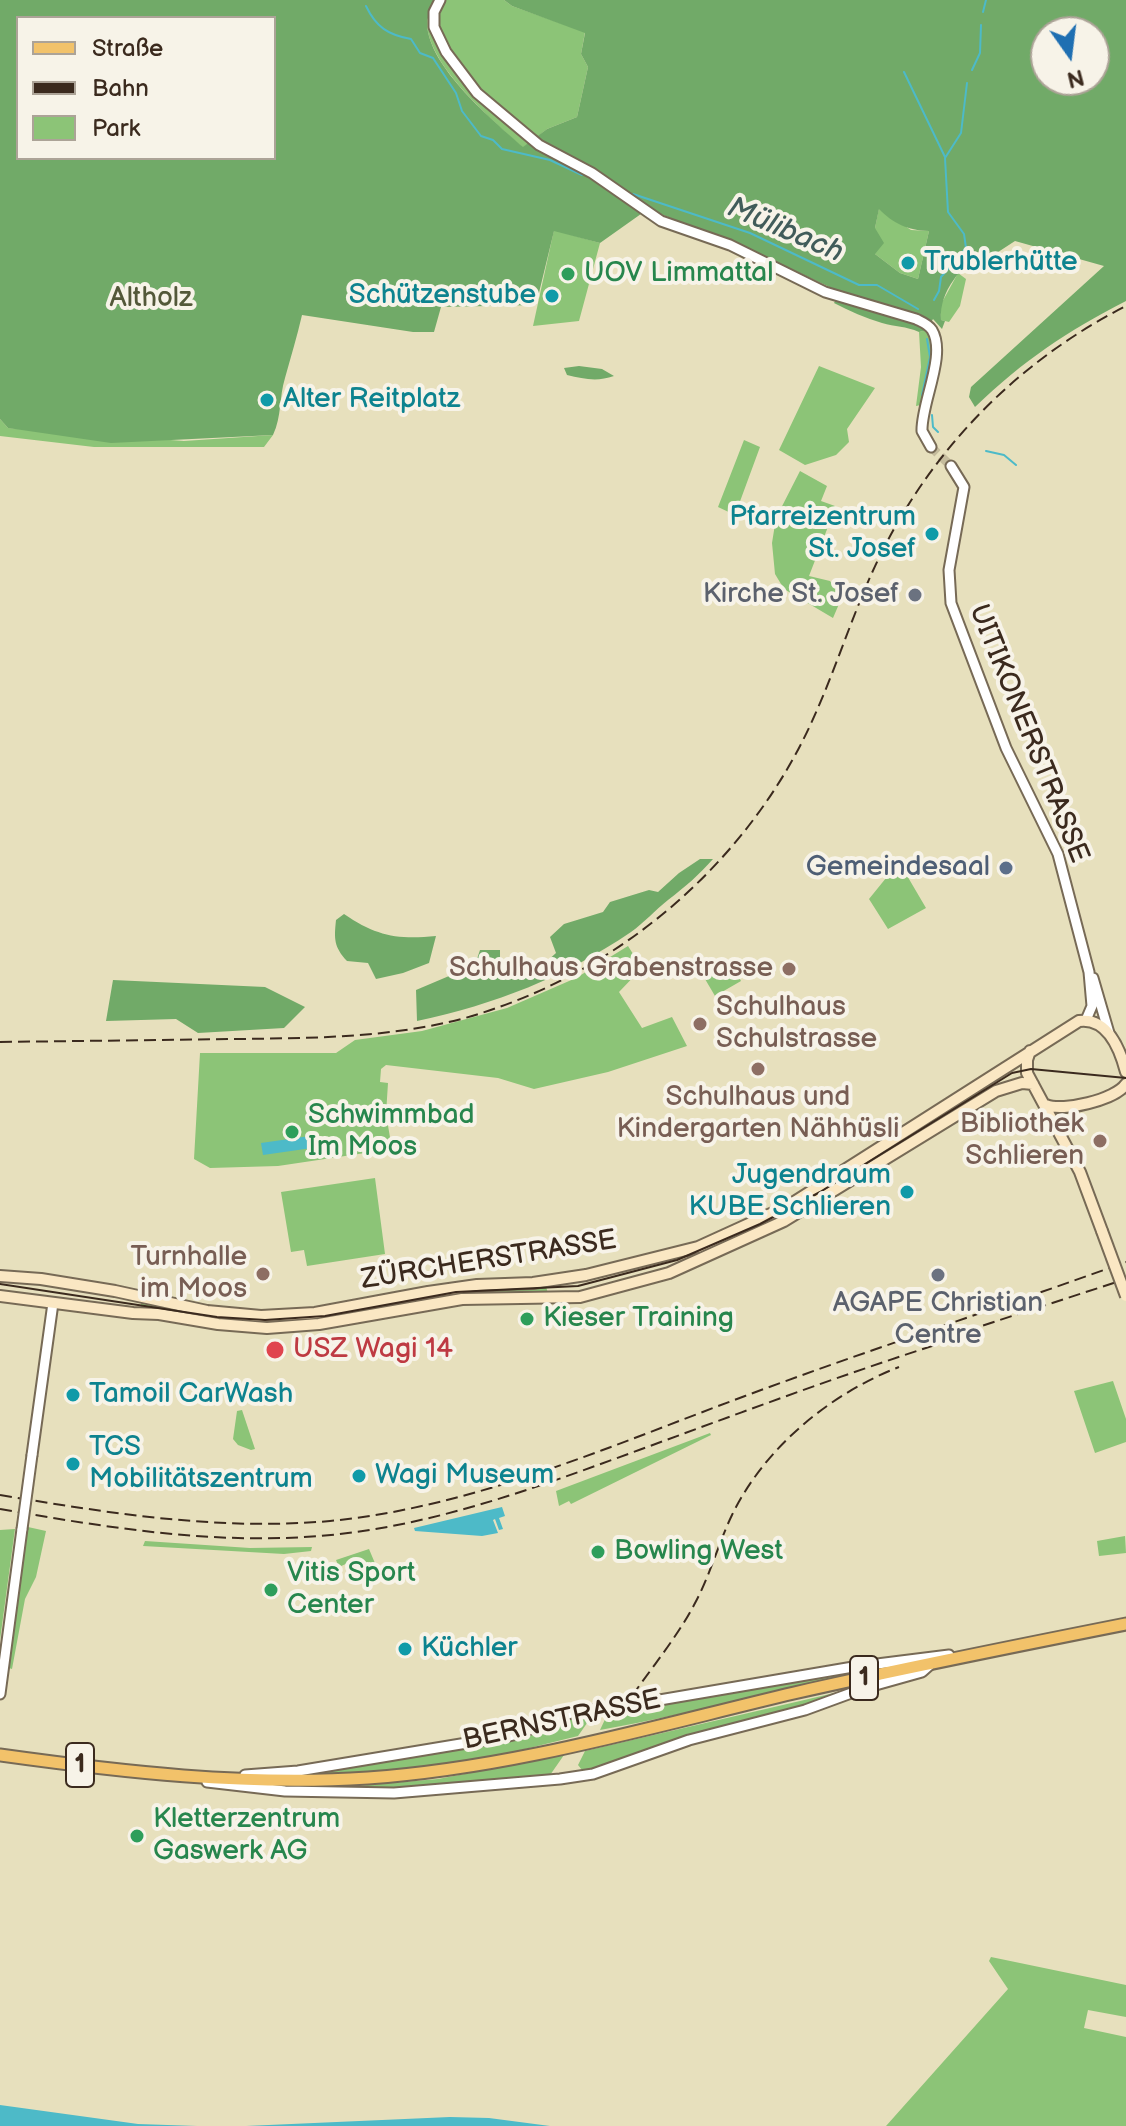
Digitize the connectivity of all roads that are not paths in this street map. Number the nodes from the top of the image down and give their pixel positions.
1 (440, 0) edge
2 (931, 447) tunnel mouth
3 (951, 466) tunnel mouth
4 (1089, 972) junction
5 (1086, 1020) junction
6 (1109, 1033) junction
7 (1030, 1051) junction
8 (1126, 1069) edge
9 (1033, 1084) junction
10 (1124, 1089) edge
11 (1046, 1105) junction
12 (1064, 1109) junction
13 (1069, 1149) junction
14 (0, 1276) edge
15 (554, 1281) junction
16 (56, 1282) junction
17 (0, 1296) edge
18 (1126, 1296) edge
19 (558, 1298) junction
20 (53, 1303) junction
21 (1126, 1624) edge
22 (973, 1654) junction
23 (934, 1662) junction
24 (0, 1694) edge
25 (0, 1755) edge
26 (160, 1774) junction
27 (191, 1776) junction

1 - 2 street
3 - 4 street, UITIKONERSTRASSE
4 - 5 street, UITIKONERSTRASSE
4 - 6 street, UITIKONERSTRASSE
5 - 6 main road
5 - 7 main road, ZÜRCHERSTRASSE
6 - 8 main road
7 - 9 main road
7 - 15 main road, ZÜRCHERSTRASSE
9 - 11 main road
9 - 19 main road, ZÜRCHERSTRASSE
10 - 12 main road
11 - 12 main road
11 - 13 main road
12 - 13 main road
13 - 18 main road, bridge
14 - 16 main road, ZÜRCHERSTRASSE
15 - 16 main road, ZÜRCHERSTRASSE
15 - 19 main road
16 - 20 main road
17 - 20 main road, ZÜRCHERSTRASSE
19 - 20 main road, ZÜRCHERSTRASSE
20 - 24 street, bridge
21 - 22 main road, BERNSTRASSE / 1
22 - 23 main road, BERNSTRASSE / 1
22 - 27 street
23 - 26 street
23 - 27 main road, BERNSTRASSE / 1
25 - 26 main road, BERNSTRASSE / 1
26 - 27 main road, BERNSTRASSE / 1

